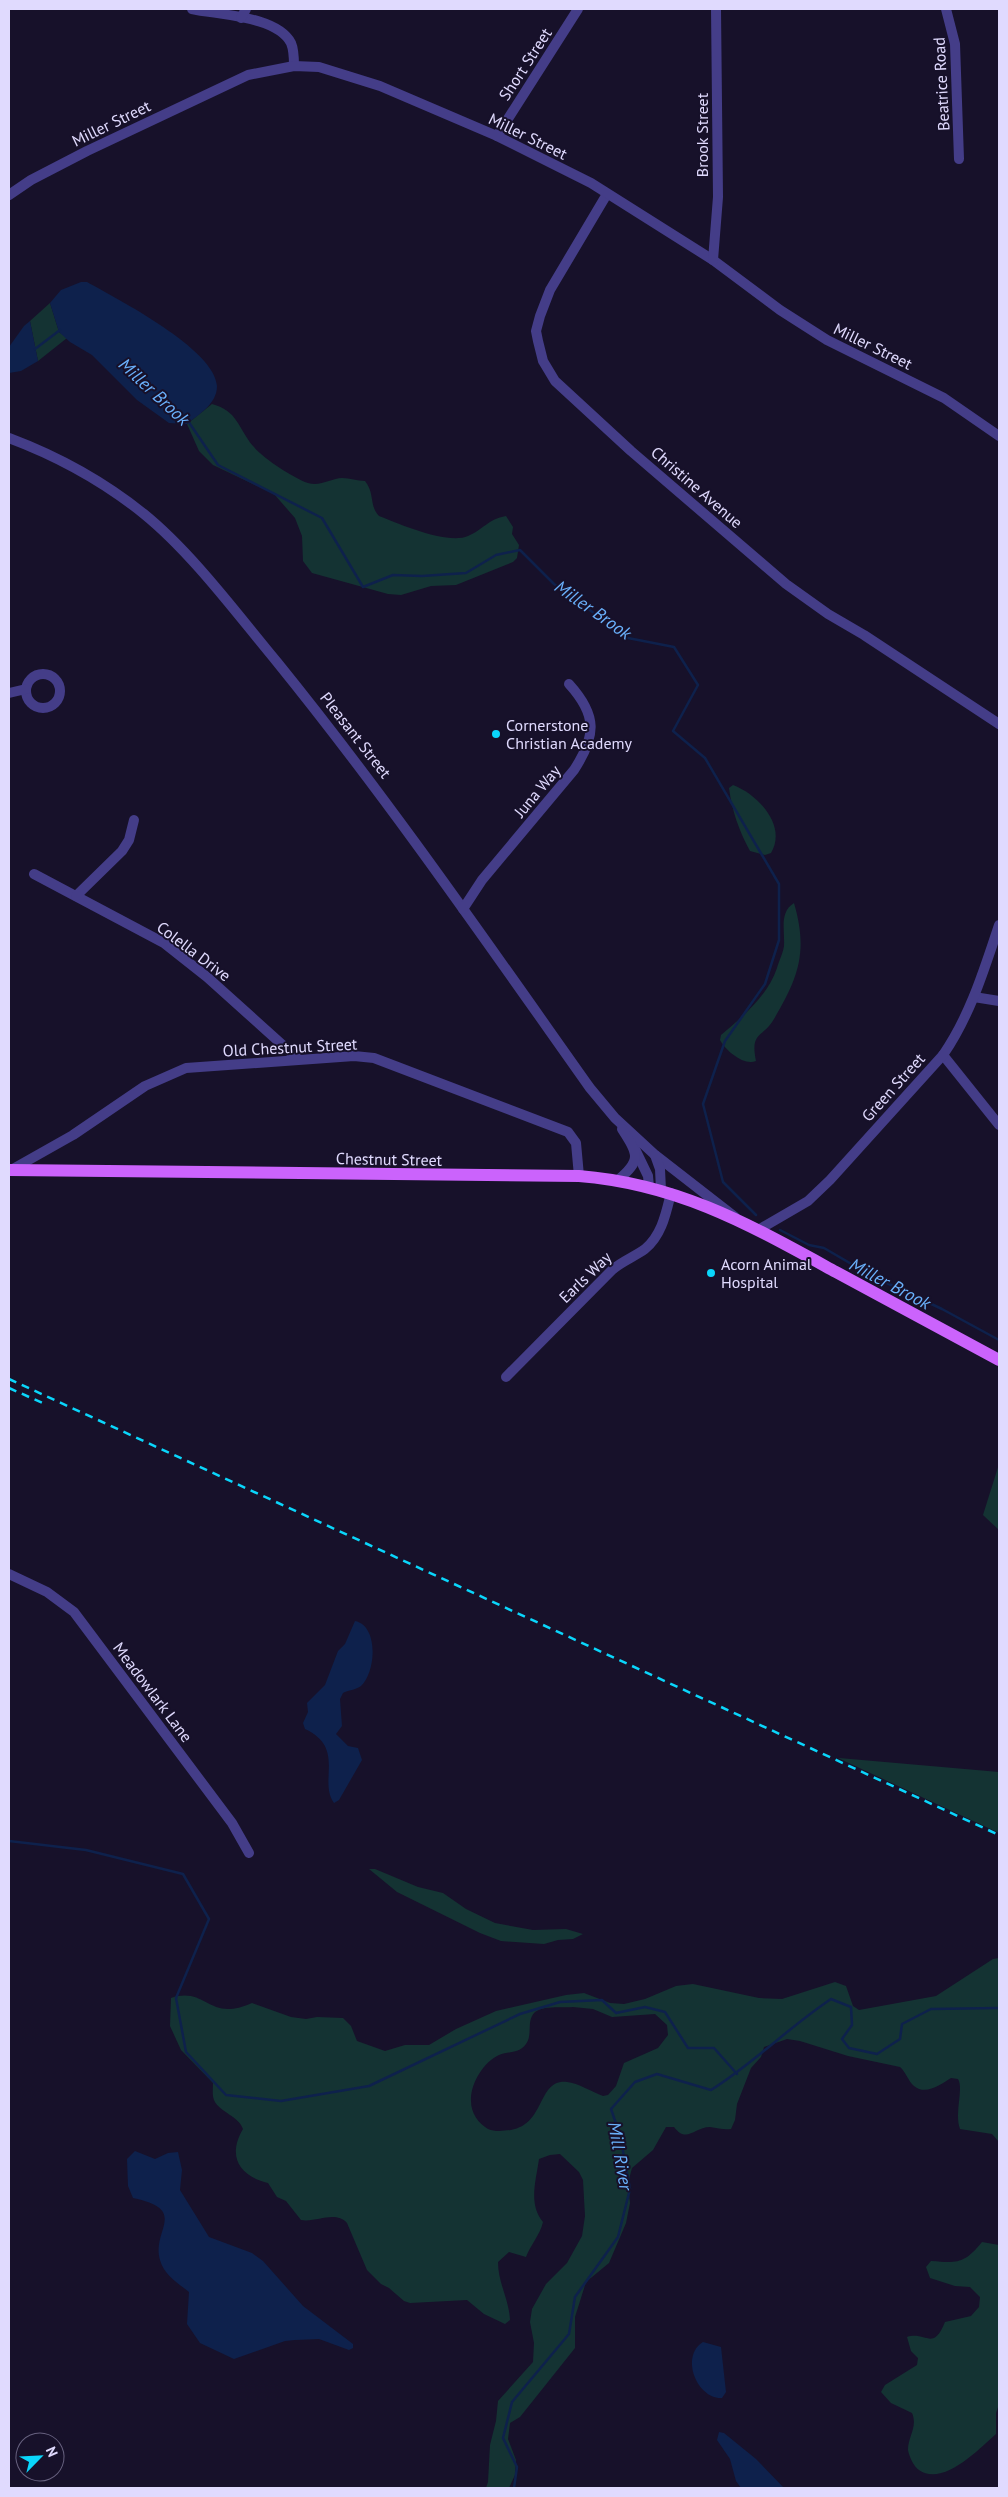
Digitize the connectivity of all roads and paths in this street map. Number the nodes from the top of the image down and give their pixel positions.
1 (192, 9) edge
2 (578, 9) edge
3 (716, 9) edge
4 (946, 9) edge
5 (244, 13) edge
6 (294, 66) junction
7 (497, 136) junction
8 (960, 158) dead end
9 (607, 194) junction
10 (9, 195) edge
11 (713, 260) junction
12 (999, 436) edge
13 (9, 438) edge
14 (569, 684) dead end
15 (26, 689) dead end
16 (9, 693) edge
17 (999, 724) edge
18 (134, 820) dead end
19 (34, 874) dead end
20 (76, 896) junction
21 (463, 909) junction
22 (999, 925) edge
23 (974, 997) junction
24 (999, 1001) edge
25 (943, 1055) junction
26 (297, 1058) junction
27 (615, 1118) junction
28 (999, 1125) edge
29 (633, 1146) junction
30 (654, 1154) junction
31 (10, 1170) edge
32 (579, 1176) junction
33 (618, 1180) junction
34 (660, 1190) junction
35 (738, 1219) junction
36 (758, 1230) junction
37 (999, 1360) edge
38 (506, 1376) dead end
39 (9, 1574) edge
40 (249, 1853) dead end

1 - 5 street
2 - 7 street, Short Street
3 - 11 street, Brook Street
4 - 8 street, Beatrice Road
5 - 6 street
6 - 7 street, Miller Street
6 - 10 street, Miller Street
7 - 9 street, Miller Street
9 - 11 street, Miller Street
9 - 17 street, Christine Avenue
11 - 12 street, Miller Street
13 - 21 street, Pleasant Street
14 - 21 street, Juna Way
15 - 16 street
18 - 20 street
19 - 20 street, Colella Drive
20 - 26 street, Colella Drive
21 - 27 street, Pleasant Street
22 - 23 street, Green Street
23 - 24 street
23 - 25 street, Green Street
25 - 28 street
25 - 36 street, Green Street
26 - 31 street, Old Chestnut Street
26 - 32 street, Old Chestnut Street
27 - 29 street, Pleasant Street
27 - 30 street, Pleasant Street
29 - 33 street
29 - 34 street, Pleasant Street
30 - 34 street
30 - 35 street, Pleasant Street
31 - 32 main road, Chestnut Street
32 - 33 main road, Chestnut Street
33 - 34 main road, Chestnut Street
34 - 35 main road, Chestnut Street
34 - 38 street, Earls Way
35 - 36 main road, Chestnut Street
36 - 37 main road
39 - 40 street, Meadowlark Lane

